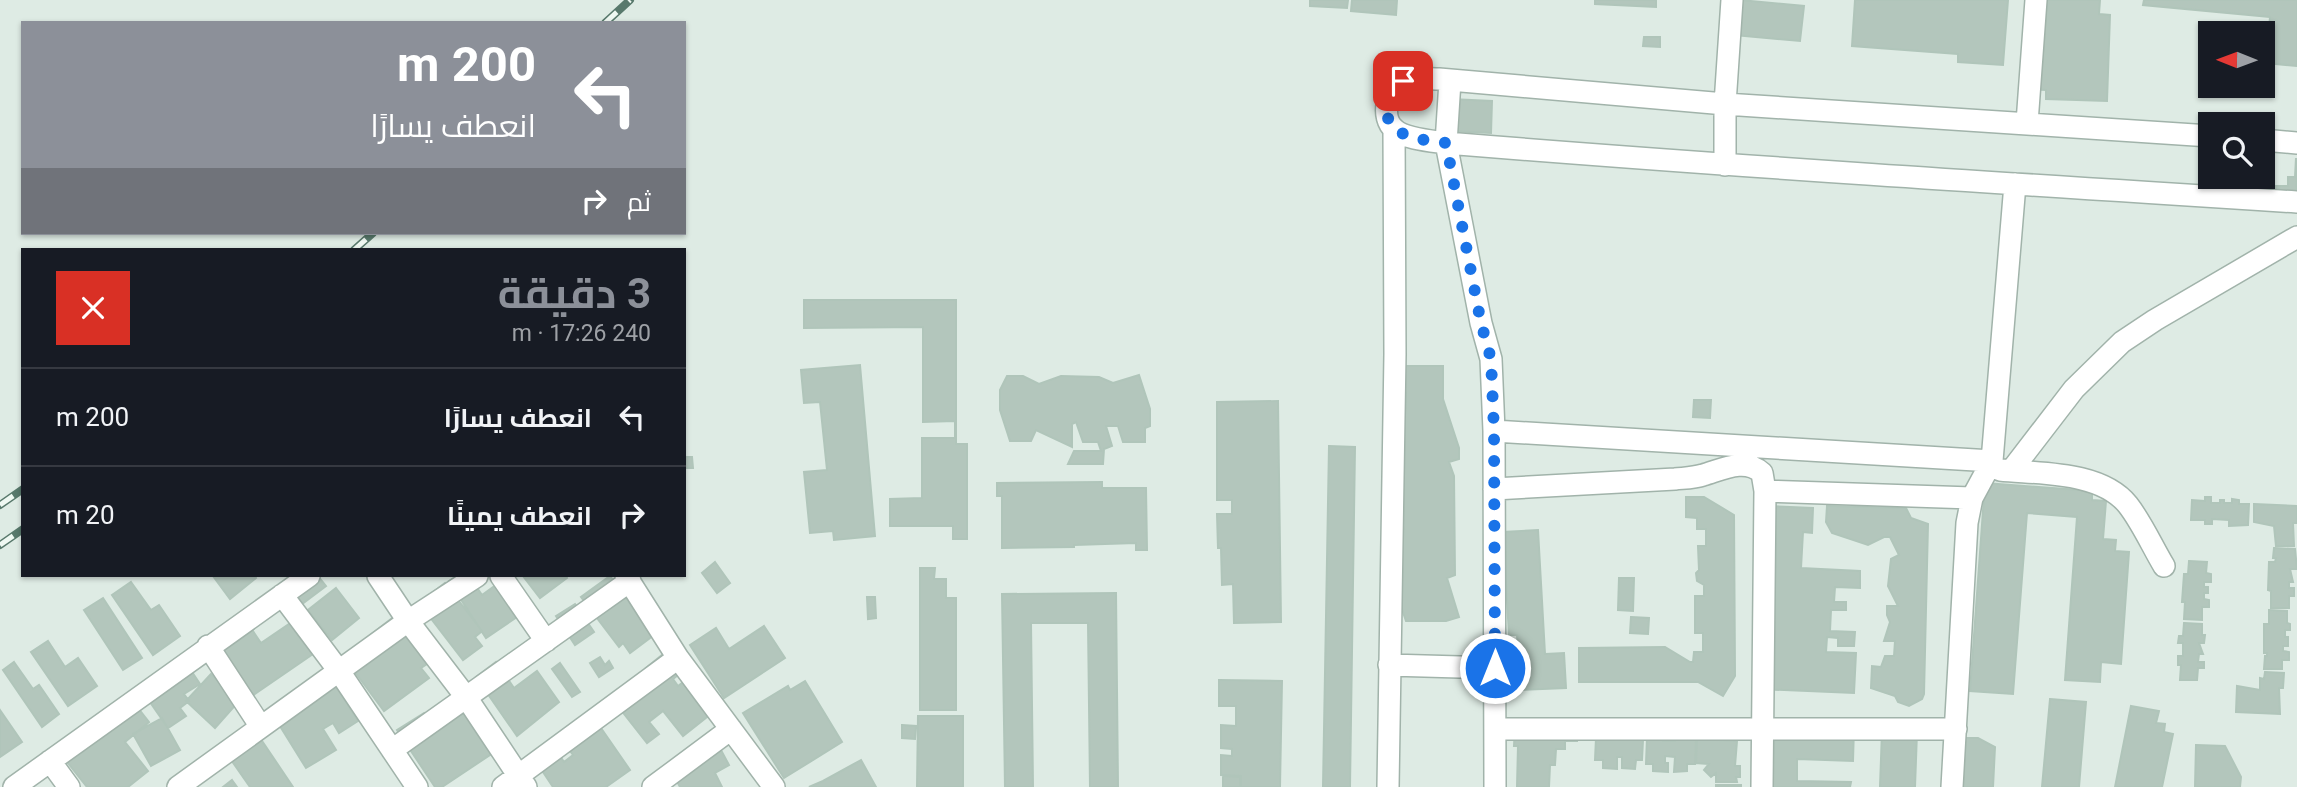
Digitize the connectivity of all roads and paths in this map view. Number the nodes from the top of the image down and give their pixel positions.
1 (1732, 0) edge
2 (2036, 0) edge
3 (1450, 80) junction
4 (1725, 104) junction
5 (2027, 123) junction
6 (1394, 130) junction
7 (2198, 135) edge
8 (2275, 141) edge
9 (1446, 143) junction
10 (2297, 143) edge
11 (1725, 165) junction
12 (2015, 184) junction
13 (2297, 202) edge
14 (2297, 237) edge
15 (1494, 431) junction
16 (1990, 465) junction
17 (2011, 471) junction
18 (1494, 489) junction
19 (1765, 491) junction
20 (1972, 498) junction
21 (2164, 565) dead end
22 (308, 577) edge
23 (379, 577) edge
24 (475, 577) edge
25 (502, 577) edge
26 (628, 579) edge
27 (282, 595) junction
28 (408, 621) junction
29 (546, 641) junction
30 (208, 646) junction
31 (678, 658) junction
32 (1389, 665) junction
33 (1495, 668) junction
34 (339, 671) junction
35 (466, 697) junction
36 (261, 727) junction
37 (731, 729) junction
38 (1495, 729) junction
39 (1956, 729) junction
40 (1762, 730) junction
41 (392, 750) junction
42 (50, 761) junction
43 (516, 784) edge
44 (658, 786) edge
45 (14, 787) edge
46 (69, 787) edge
47 (178, 787) edge
48 (417, 787) edge
49 (774, 787) edge
50 (1388, 787) edge
51 (1495, 787) edge
52 (1762, 787) edge
53 (1952, 787) edge

1 - 4 street
2 - 5 street
3 - 4 street
3 - 6 street
3 - 9 street
4 - 5 street
4 - 11 street
5 - 7 street
6 - 9 street
6 - 32 street
8 - 10 street
9 - 11 street
9 - 15 street
11 - 12 street
12 - 13 street
12 - 16 street
14 - 17 street
15 - 16 street
15 - 18 street
16 - 17 street
16 - 20 street
17 - 21 street
18 - 19 street
18 - 33 street
19 - 20 street
19 - 40 street
20 - 39 street
22 - 27 street
23 - 28 street
24 - 28 street
25 - 29 street
26 - 29 street
26 - 31 street
27 - 30 street
27 - 34 street
28 - 34 street
28 - 35 street
29 - 35 street
30 - 36 street
30 - 42 street
31 - 37 street
31 - 43 street
32 - 33 street
32 - 50 street
33 - 38 street
34 - 36 street
34 - 41 street
35 - 41 street
35 - 43 street
36 - 47 street
37 - 44 street
37 - 49 street
38 - 40 street
38 - 51 street
39 - 40 street
39 - 53 street
40 - 52 street
41 - 48 street
42 - 45 street
42 - 46 street

